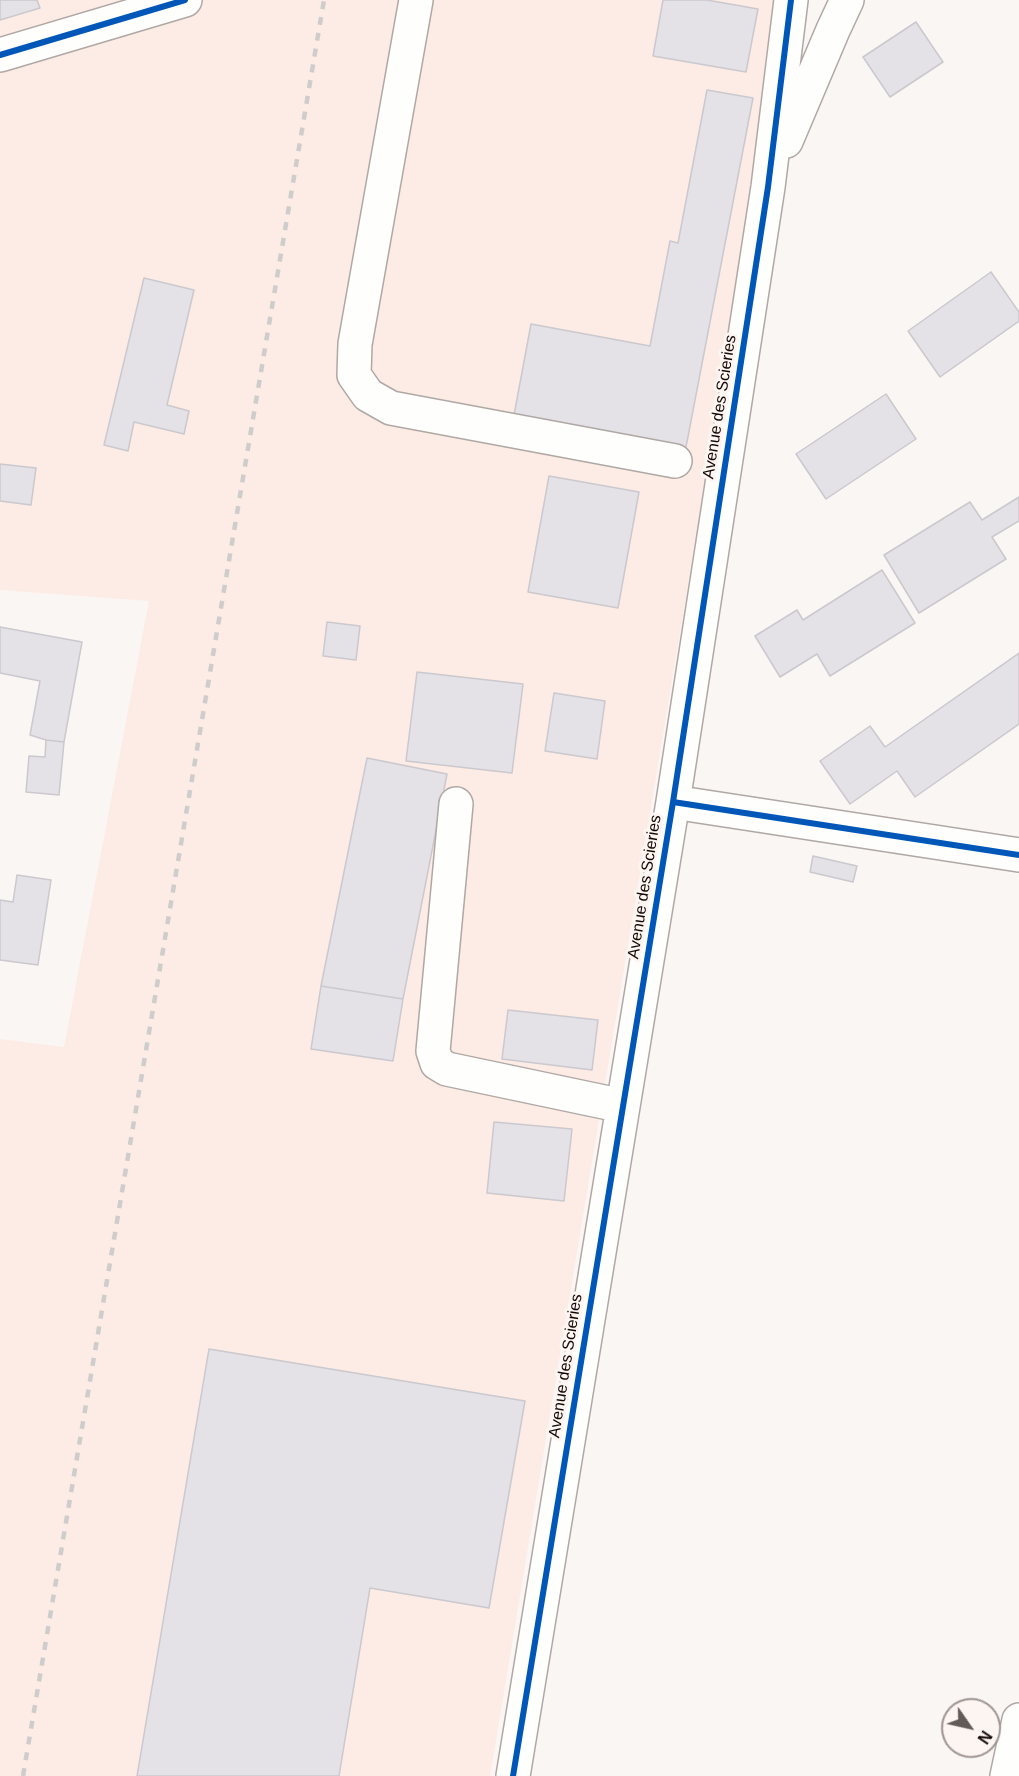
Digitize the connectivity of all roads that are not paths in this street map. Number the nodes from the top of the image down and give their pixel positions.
1 (185, 0) edge
2 (416, 0) edge
3 (791, 0) edge
4 (847, 0) edge
5 (0, 55) edge
6 (768, 187) junction
7 (675, 461) dead end
8 (673, 802) junction
9 (456, 804) dead end
10 (1019, 855) edge
11 (623, 1106) junction
12 (1019, 1720) edge
13 (522, 1773) edge
14 (1007, 1776) edge

1 - 5 street
2 - 7 street
3 - 6 street, Avenue des Scieries
4 - 6 street
6 - 8 street, Avenue des Scieries
8 - 10 street
8 - 11 street, Avenue des Scieries
9 - 11 street
11 - 13 street, Avenue des Scieries
12 - 14 street

